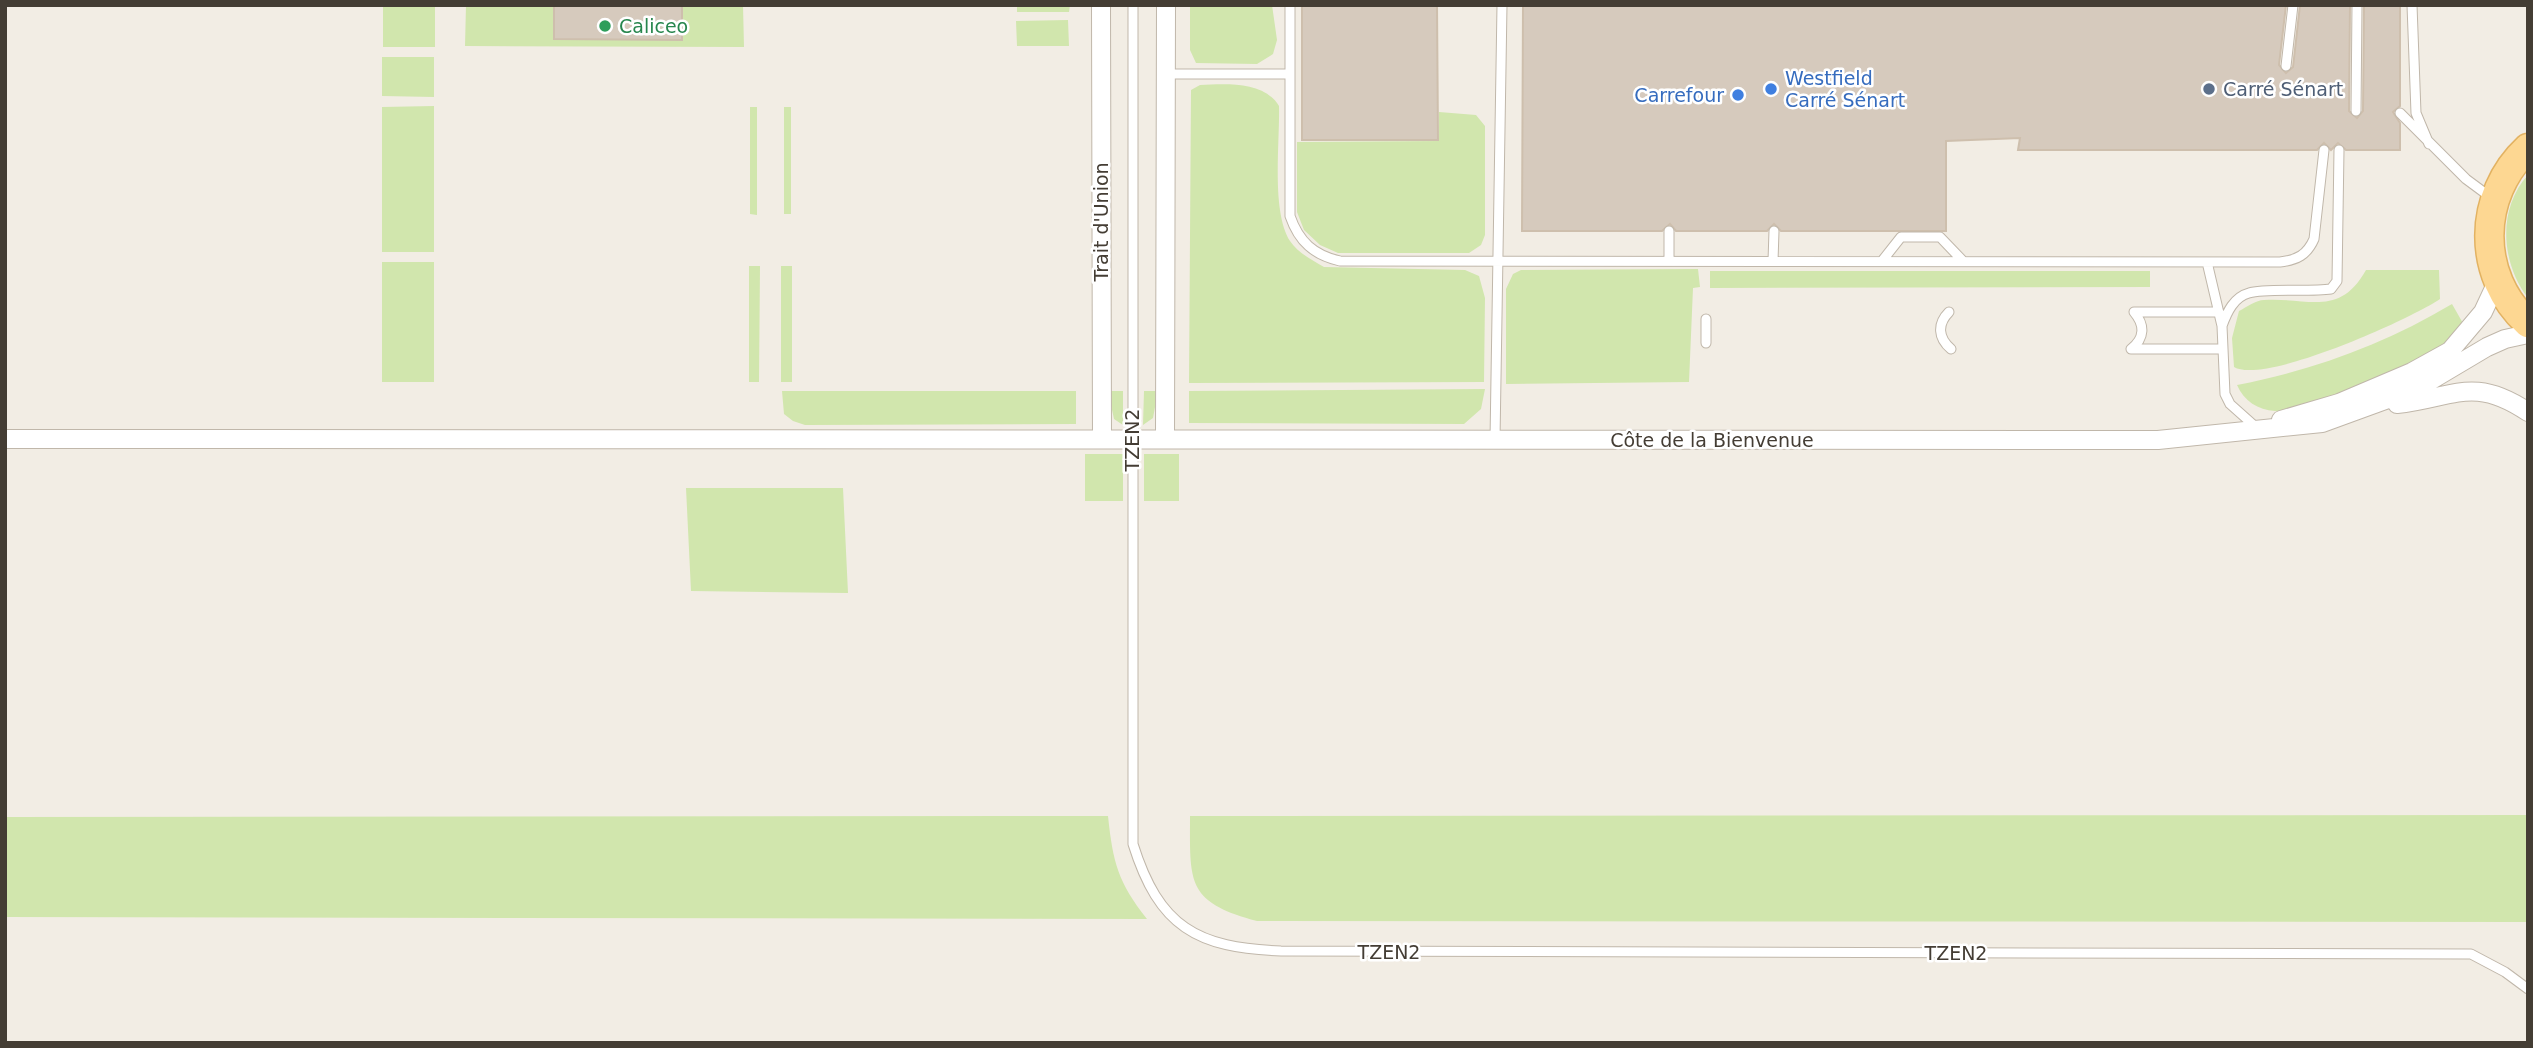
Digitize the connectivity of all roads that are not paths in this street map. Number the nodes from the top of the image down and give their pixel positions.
1 (1101, 5) edge
2 (1133, 5) edge
3 (1166, 5) edge
4 (1290, 5) edge
5 (1502, 5) edge
6 (2293, 5) edge
7 (2357, 5) edge
8 (2412, 5) edge
9 (2286, 66) dead end
10 (1166, 74) junction
11 (1289, 74) junction
12 (2356, 111) dead end
13 (2400, 113) dead end
14 (2429, 144) junction
15 (2528, 148) edge
16 (2324, 150) dead end
17 (2339, 150) dead end
18 (2494, 200) junction
19 (1669, 231) dead end
20 (1774, 231) dead end
21 (1496, 261) junction
22 (1669, 261) junction
23 (1773, 261) junction
24 (1882, 261) junction
25 (1964, 261) junction
26 (2207, 261) junction
27 (2497, 282) junction
28 (1950, 312) dead end
29 (2219, 312) junction
30 (1706, 319) dead end
31 (2528, 323) edge
32 (2222, 326) junction
33 (2528, 334) edge
34 (1706, 343) dead end
35 (1951, 349) dead end
36 (2222, 349) junction
37 (2372, 407) junction
38 (2528, 412) edge
39 (2258, 429) junction
40 (5, 439) edge
41 (1102, 439) junction
42 (1132, 439) junction
43 (1164, 439) junction
44 (1495, 440) junction
45 (2528, 989) edge

1 - 41 street, Trait d'Union
2 - 42 lane, TZEN2
3 - 10 street
4 - 11 lane
5 - 21 lane
6 - 9 lane
7 - 12 lane
8 - 14 lane
10 - 11 lane
10 - 43 street
11 - 21 lane
13 - 14 lane
14 - 18 lane
15 - 18 main road
16 - 26 lane
17 - 32 lane
18 - 27 main road
19 - 22 lane
20 - 23 lane
21 - 22 lane
21 - 44 lane
22 - 23 lane
23 - 24 lane
24 - 25 lane
24 - 25 lane
25 - 26 lane
26 - 29 lane
27 - 31 main road
27 - 39 street, Côte de la Bienvenue
28 - 35 lane
29 - 32 lane
29 - 36 lane
30 - 34 lane
32 - 36 lane
33 - 37 street, Côte de la Bienvenue
36 - 39 lane
37 - 38 street
37 - 39 street, Côte de la Bienvenue
39 - 44 street, Côte de la Bienvenue
40 - 41 street, Côte de la Bienvenue
41 - 42 street, Côte de la Bienvenue
42 - 43 street, Côte de la Bienvenue
42 - 45 lane, TZEN2
43 - 44 street, Côte de la Bienvenue

